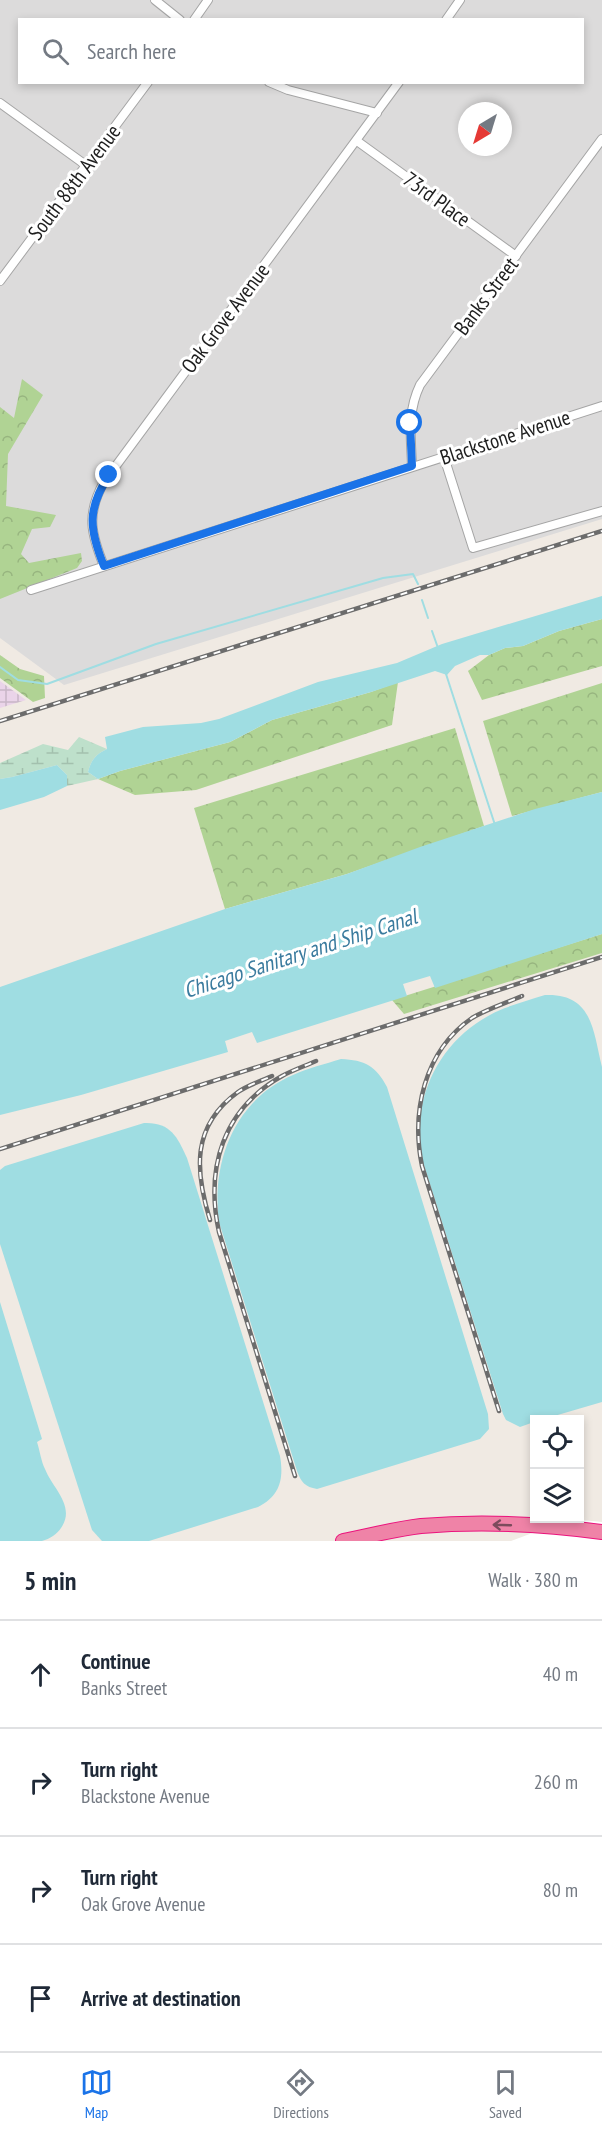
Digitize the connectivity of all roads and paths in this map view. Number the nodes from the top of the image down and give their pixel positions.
1 (155, 0) edge
2 (208, 0) edge
3 (460, 0) edge
4 (178, 18) edge
5 (195, 18) edge
6 (447, 18) edge
7 (147, 84) edge
8 (273, 84) edge
9 (398, 84) edge
10 (0, 103) edge
11 (377, 113) junction
12 (602, 139) edge
13 (357, 141) junction
14 (87, 166) junction
15 (516, 256) junction
16 (0, 281) edge
17 (602, 406) edge
18 (444, 457) junction
19 (412, 466) junction
20 (602, 511) edge
21 (104, 566) junction
22 (31, 590) dead end
23 (602, 1532) edge
24 (343, 1541) edge

1 - 4 street
2 - 5 street
3 - 6 street
7 - 14 street, South 88th Avenue
8 - 11 street
9 - 11 street, Oak Grove Avenue
10 - 14 street
11 - 13 street, Oak Grove Avenue
12 - 15 street, Banks Street
13 - 15 street, 73rd Place
13 - 21 street, Oak Grove Avenue
14 - 16 street, South 88th Avenue
15 - 19 street, Banks Street
17 - 18 street, Blackstone Avenue
18 - 19 street, Blackstone Avenue
18 - 20 street
19 - 21 street, Blackstone Avenue
21 - 22 street, Blackstone Avenue
23 -> 24 highway

